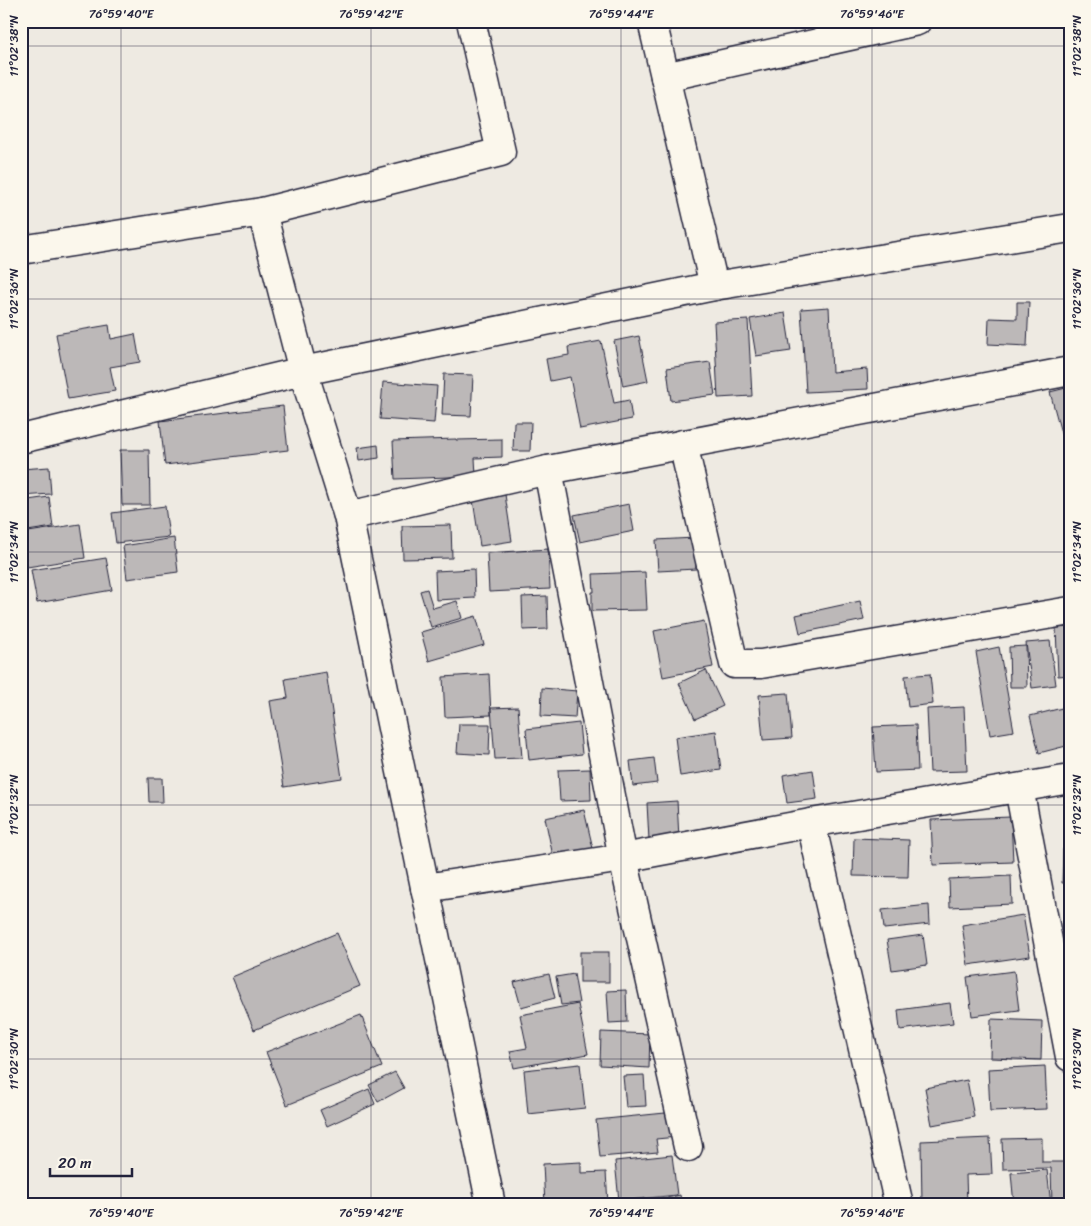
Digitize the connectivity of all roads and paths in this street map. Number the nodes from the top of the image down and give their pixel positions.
1 (471, 21) edge
2 (652, 21) edge
3 (917, 21) edge
4 (665, 77) junction
5 (262, 212) junction
6 (1070, 228) edge
7 (21, 250) edge
8 (714, 286) junction
9 (303, 371) junction
10 (1070, 371) edge
11 (21, 439) edge
12 (683, 444) junction
13 (548, 470) junction
14 (348, 516) junction
15 (1070, 611) edge
16 (1070, 779) edge
17 (1019, 788) junction
18 (811, 823) junction
19 (623, 858) junction
20 (425, 888) junction
21 (1070, 1057) edge
22 (688, 1147) dead end
23 (491, 1205) edge
24 (899, 1205) edge

1 - 5 street
2 - 4 street
3 - 4 street
4 - 8 street
5 - 7 street
5 - 9 street
6 - 8 street
8 - 9 street
9 - 11 street
9 - 14 street
10 - 12 street
12 - 13 street
12 - 15 street
13 - 14 street
13 - 19 street
14 - 20 street
16 - 17 street
17 - 18 street
17 - 21 street
18 - 19 street
18 - 24 street
19 - 20 street
19 - 22 street
20 - 23 street

